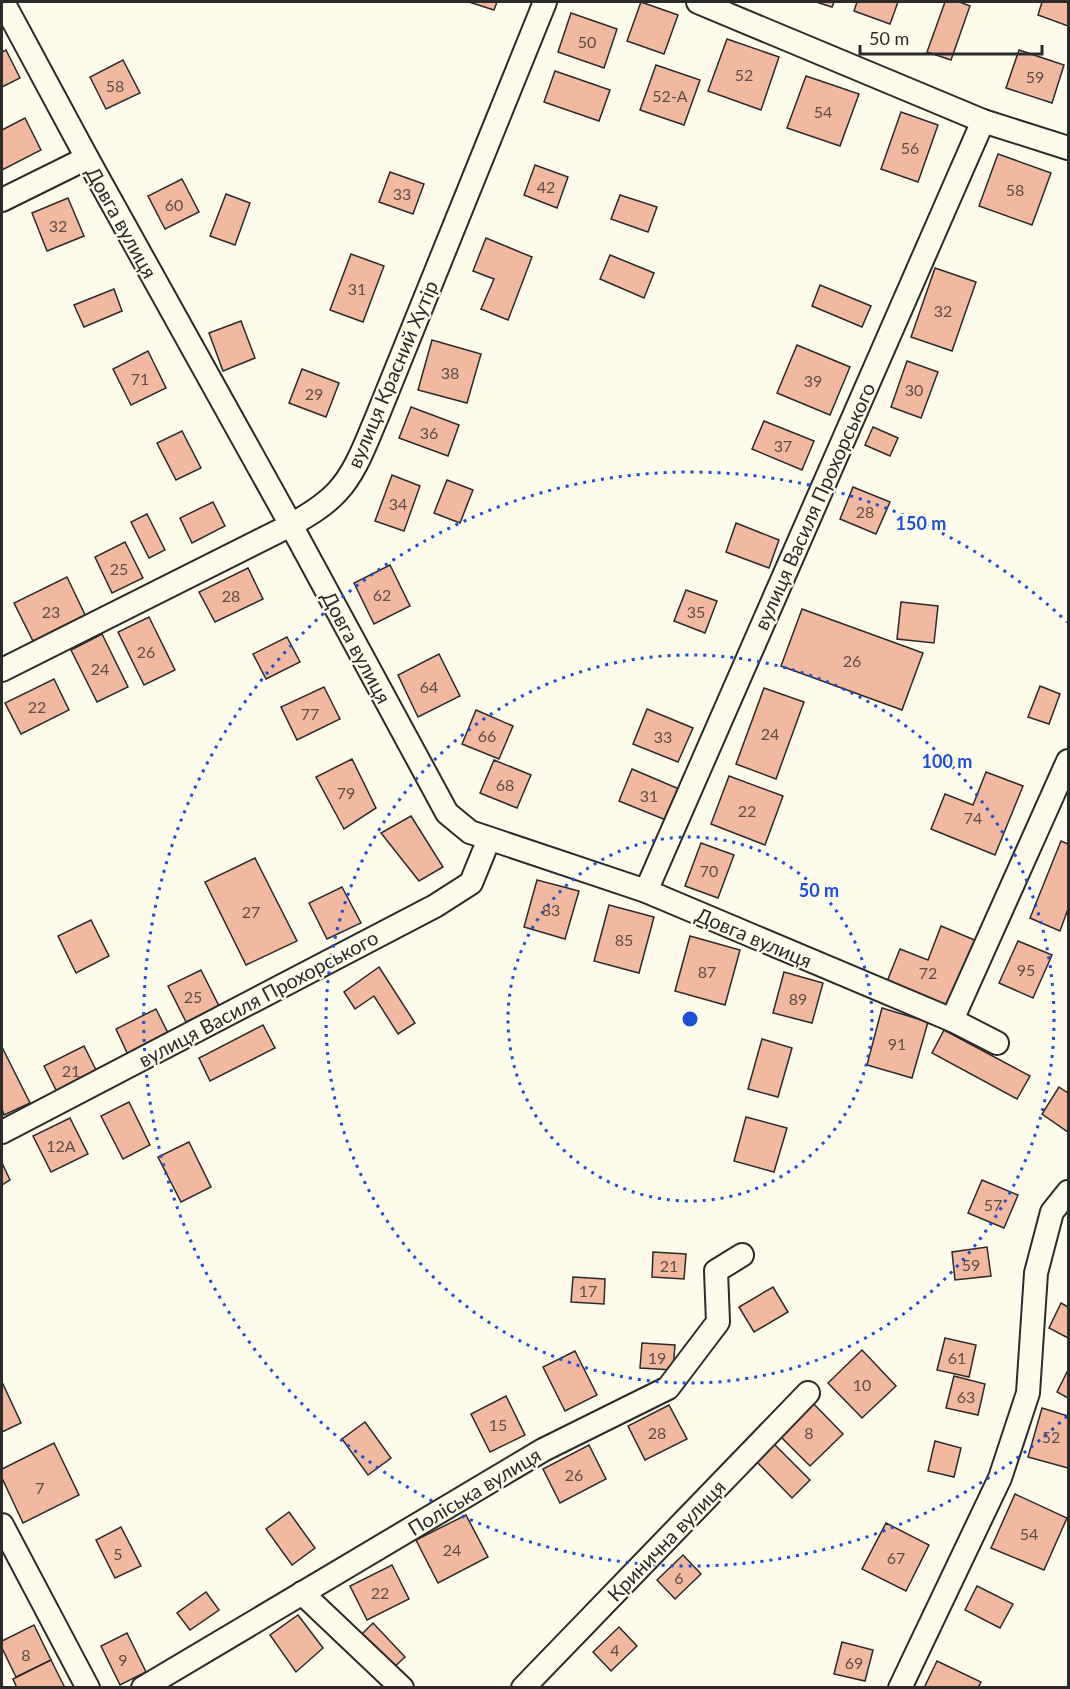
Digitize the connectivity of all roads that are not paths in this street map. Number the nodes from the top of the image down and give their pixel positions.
1 (3, 2) edge
2 (545, 2) edge
3 (698, 2) edge
4 (983, 121) junction
5 (1068, 148) edge
6 (87, 158) junction
7 (2, 200) edge
8 (291, 525) junction
9 (2, 670) edge
10 (1068, 761) edge
11 (489, 839) junction
12 (646, 891) junction
13 (952, 1020) junction
14 (997, 1043) dead end
15 (2, 1132) edge
16 (1068, 1192) edge
17 (742, 1255) dead end
18 (808, 1393) dead end
19 (2, 1525) edge
20 (302, 1593) junction
21 (88, 1688) edge
22 (143, 1688) edge
23 (402, 1688) edge
24 (523, 1688) edge
25 (900, 1688) edge

1 - 6 street, Довга вулиця
2 - 8 street, вулиця Красний Хутір
3 - 4 street
4 - 5 street
4 - 12 street, вулиця Василя Прохорського
6 - 7 street
6 - 8 street, Довга вулиця
8 - 9 street, вулиця Красний Хутір
8 - 11 street, Довга вулиця
10 - 13 street
11 - 12 street, Довга вулиця
11 - 15 street, вулиця Василя Прохорського
12 - 13 street, Довга вулиця
13 - 14 street, Довга вулиця
16 - 25 street
17 - 20 street, Поліська вулиця
18 - 24 street, Кринична вулиця
19 - 21 street
20 - 22 street, Поліська вулиця
20 - 23 street

